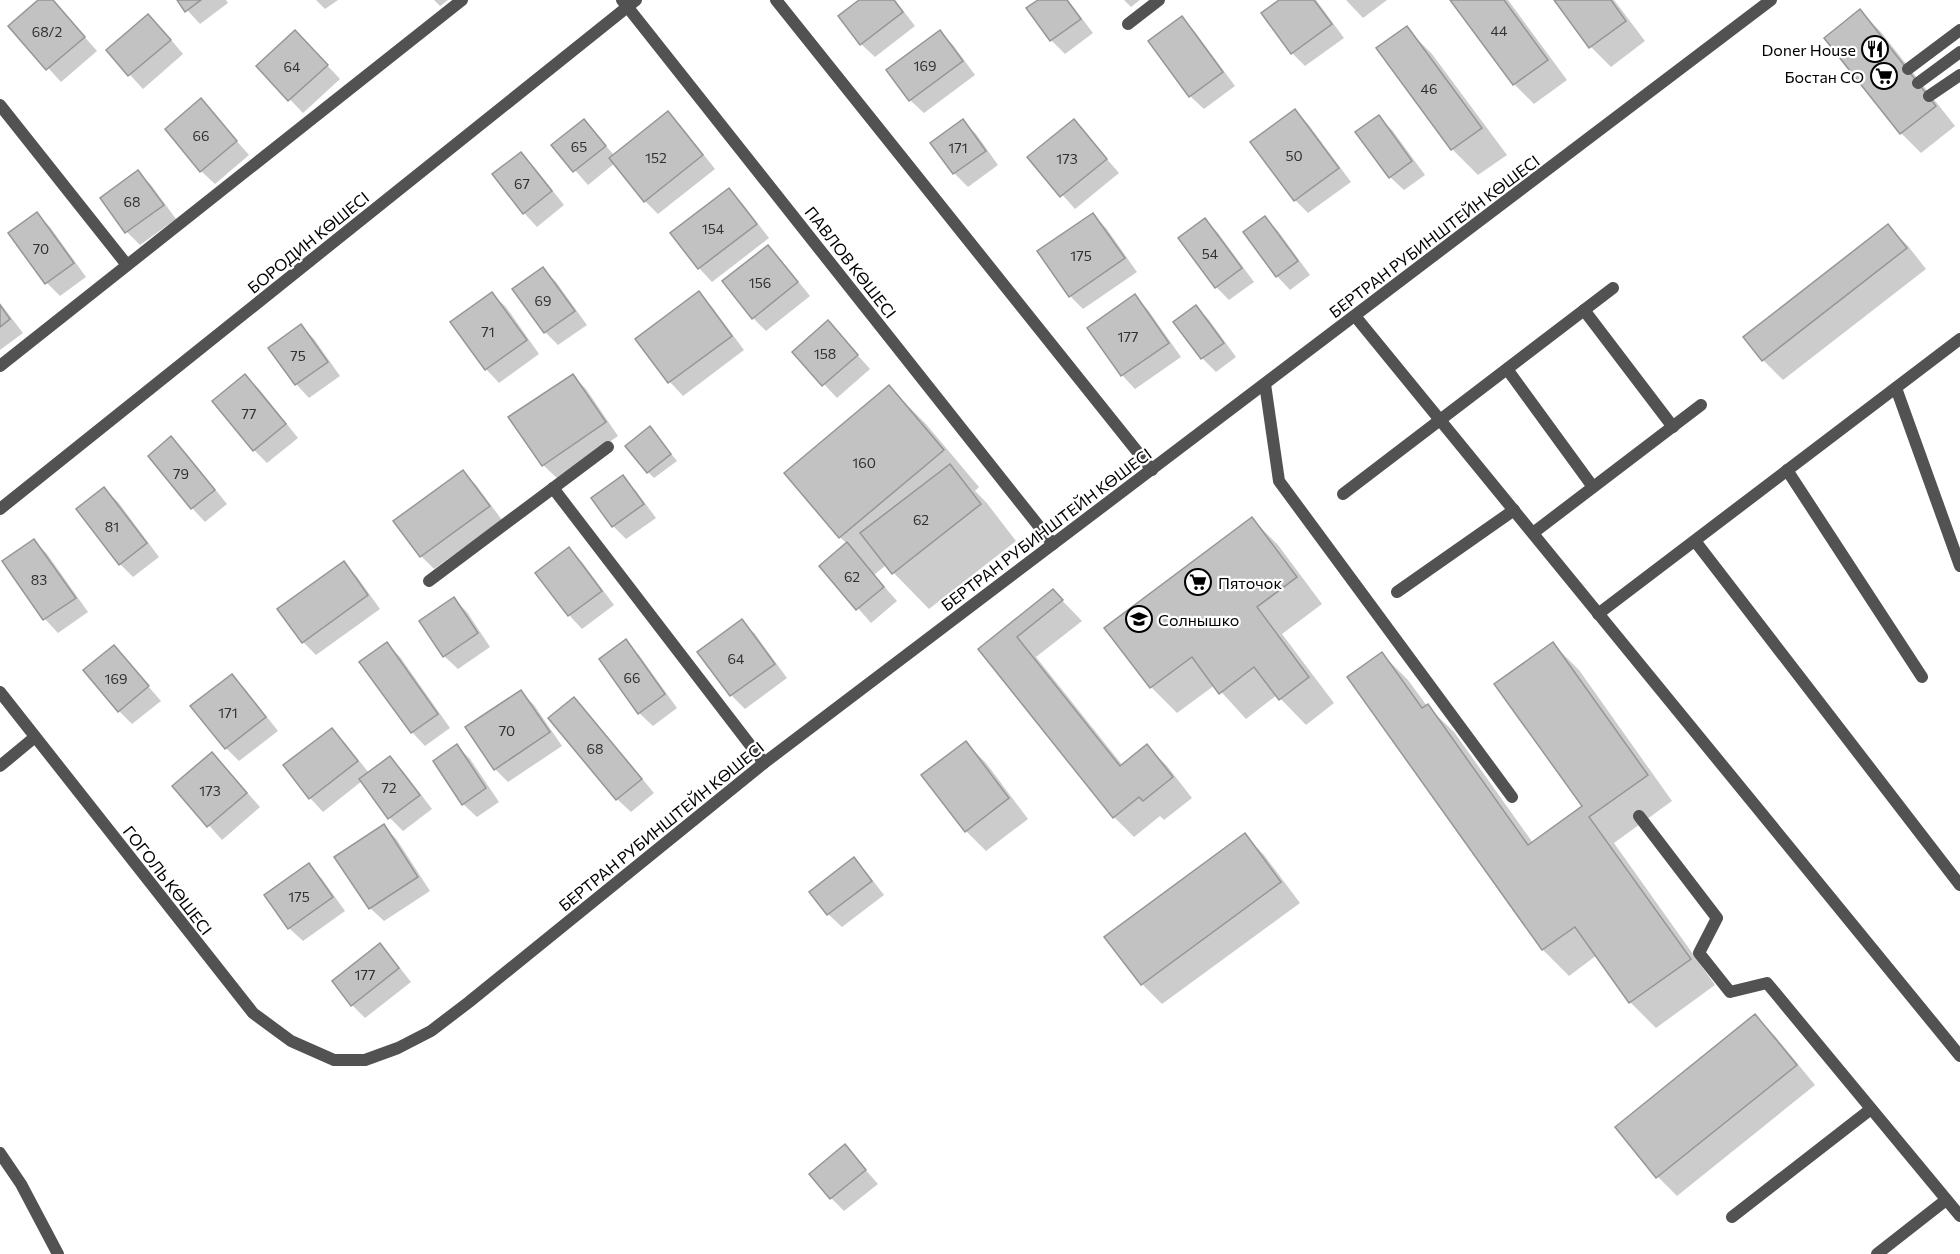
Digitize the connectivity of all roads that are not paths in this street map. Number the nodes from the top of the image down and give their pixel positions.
1 (462, 0) edge
2 (776, 0) edge
3 (1159, 0) edge
4 (1772, 0) edge
5 (629, 2) edge
6 (1128, 24) dead end
7 (1960, 30) edge
8 (1960, 52) edge
9 (1908, 69) dead end
10 (1960, 75) edge
11 (1918, 83) dead end
12 (1929, 96) dead end
13 (0, 105) edge
14 (126, 265) junction
15 (1613, 288) dead end
16 (1584, 310) junction
17 (1355, 316) junction
18 (1960, 339) edge
19 (0, 366) edge
20 (1507, 369) junction
21 (1265, 384) junction
22 (1896, 388) junction
23 (1701, 405) dead end
24 (1440, 420) junction
25 (1673, 427) junction
26 (608, 447) dead end
27 (1152, 470) junction
28 (1787, 470) junction
29 (553, 488) junction
30 (1593, 488) junction
31 (1343, 494) dead end
32 (0, 509) edge
33 (1514, 510) junction
34 (1533, 533) junction
35 (1695, 541) junction
36 (1053, 544) junction
37 (1960, 566) edge
38 (429, 581) dead end
39 (1397, 592) dead end
40 (1598, 614) junction
41 (1922, 677) dead end
42 (0, 692) edge
43 (35, 737) junction
44 (764, 763) junction
45 (0, 766) edge
46 (1512, 797) dead end
47 (1639, 816) dead end
48 (1960, 885) edge
49 (1960, 1056) edge
50 (334, 1060) joint
51 (1871, 1109) junction
52 (0, 1153) edge
53 (1946, 1200) junction
54 (1960, 1216) edge
55 (1732, 1217) dead end
56 (58, 1254) edge
57 (1877, 1254) edge

1 - 14 street
2 - 27 street
3 - 6 street
4 - 17 street, БЕРТРАН РУБИНШТЕЙН КӨШЕСІ
5 - 32 street, БОРОДИН КӨШЕСІ
5 - 36 street, ПАВЛОВ КӨШЕСІ
7 - 9 street
8 - 11 street
10 - 12 street
13 - 14 street
14 - 19 street
15 - 16 street
16 - 20 street
16 - 25 street
17 - 21 street, БЕРТРАН РУБИНШТЕЙН КӨШЕСІ
17 - 24 street
18 - 22 street
20 - 24 street
20 - 30 street
21 - 27 street, БЕРТРАН РУБИНШТЕЙН КӨШЕСІ
21 - 46 street
22 - 28 street
22 - 37 street
23 - 25 street
24 - 31 street
24 - 33 street
25 - 30 street
26 - 29 street
27 - 36 street, БЕРТРАН РУБИНШТЕЙН КӨШЕСІ
28 - 35 street
28 - 41 street
29 - 38 street
29 - 44 street
30 - 34 street
33 - 34 street
33 - 39 street
34 - 40 street
35 - 40 street
35 - 48 street
36 - 44 street, БЕРТРАН РУБИНШТЕЙН КӨШЕСІ
40 - 49 street
42 - 43 street, ГОГОЛЬ КӨШЕСІ
43 - 45 street
43 - 50 street, ГОГОЛЬ КӨШЕСІ
44 - 50 street, БЕРТРАН РУБИНШТЕЙН КӨШЕСІ
47 - 51 street
51 - 53 street
51 - 55 street
52 - 56 street
53 - 54 street
53 - 57 street

